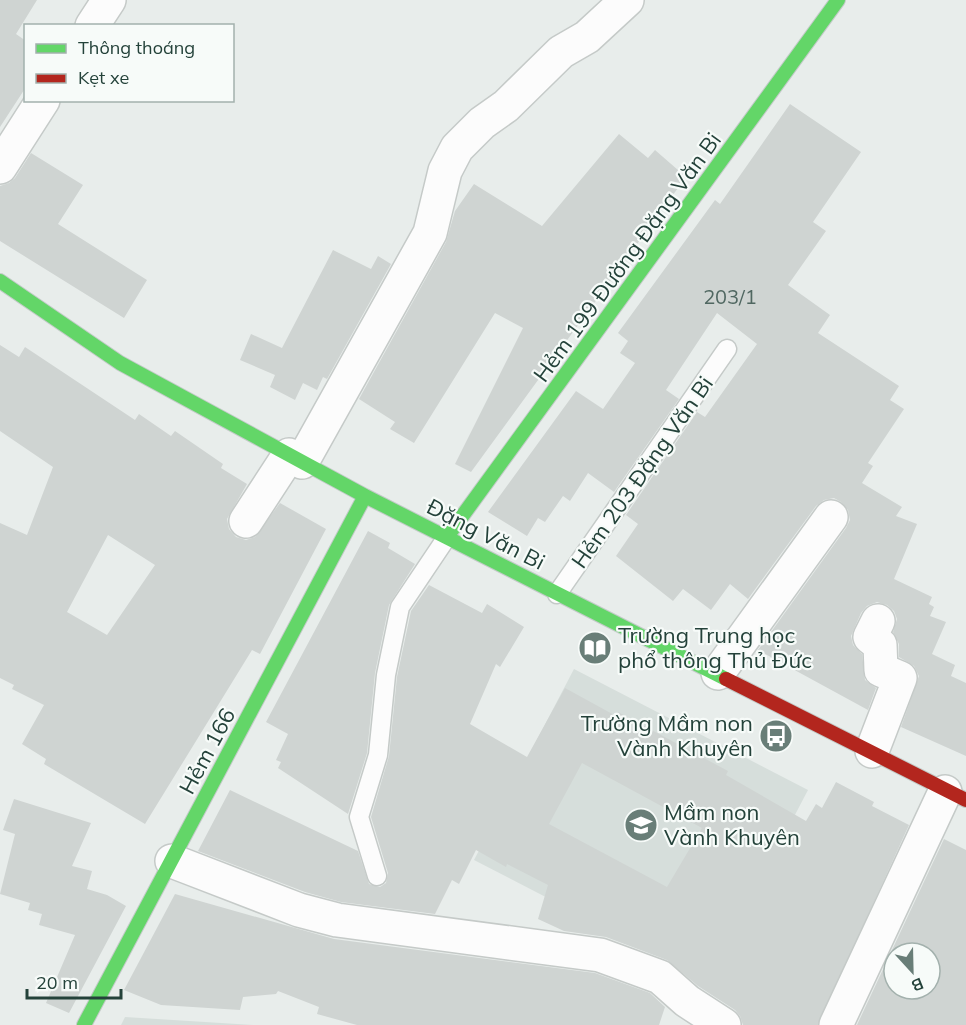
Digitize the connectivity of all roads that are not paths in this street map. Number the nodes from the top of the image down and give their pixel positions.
1 (109, 0) edge
2 (627, 0) edge
3 (838, 0) edge
4 (93, 24) edge
5 (42, 102) edge
6 (0, 167) edge
7 (0, 281) edge
8 (727, 349) dead end
9 (296, 458) junction
10 (365, 496) junction
11 (831, 517) dead end
12 (246, 521) dead end
13 (447, 537) junction
14 (557, 594) junction
15 (878, 621) dead end
16 (718, 673) junction
17 (872, 751) junction
18 (955, 796) edge
19 (172, 861) junction
20 (377, 876) dead end
21 (84, 1025) edge
22 (724, 1025) edge
23 (836, 1025) edge

1 - 4 street
2 - 9 street
3 - 13 street, Hẻm 199 Đường Đặng Văn Bi
5 - 6 street
7 - 9 street, Đặng Văn Bi
8 - 14 lane, Hẻm 203 Đặng Văn Bi
9 - 10 street, Đặng Văn Bi
9 - 12 street
10 - 13 street, Đặng Văn Bi
10 - 19 street, Hẻm 166
11 - 16 street
13 - 14 street, Đặng Văn Bi
13 - 20 lane
14 - 16 street, Đặng Văn Bi
15 - 17 street
16 - 17 street, Đặng Văn Bi
17 - 18 street, Đặng Văn Bi
18 - 23 street
19 - 21 street, Hẻm 166
19 - 22 street

